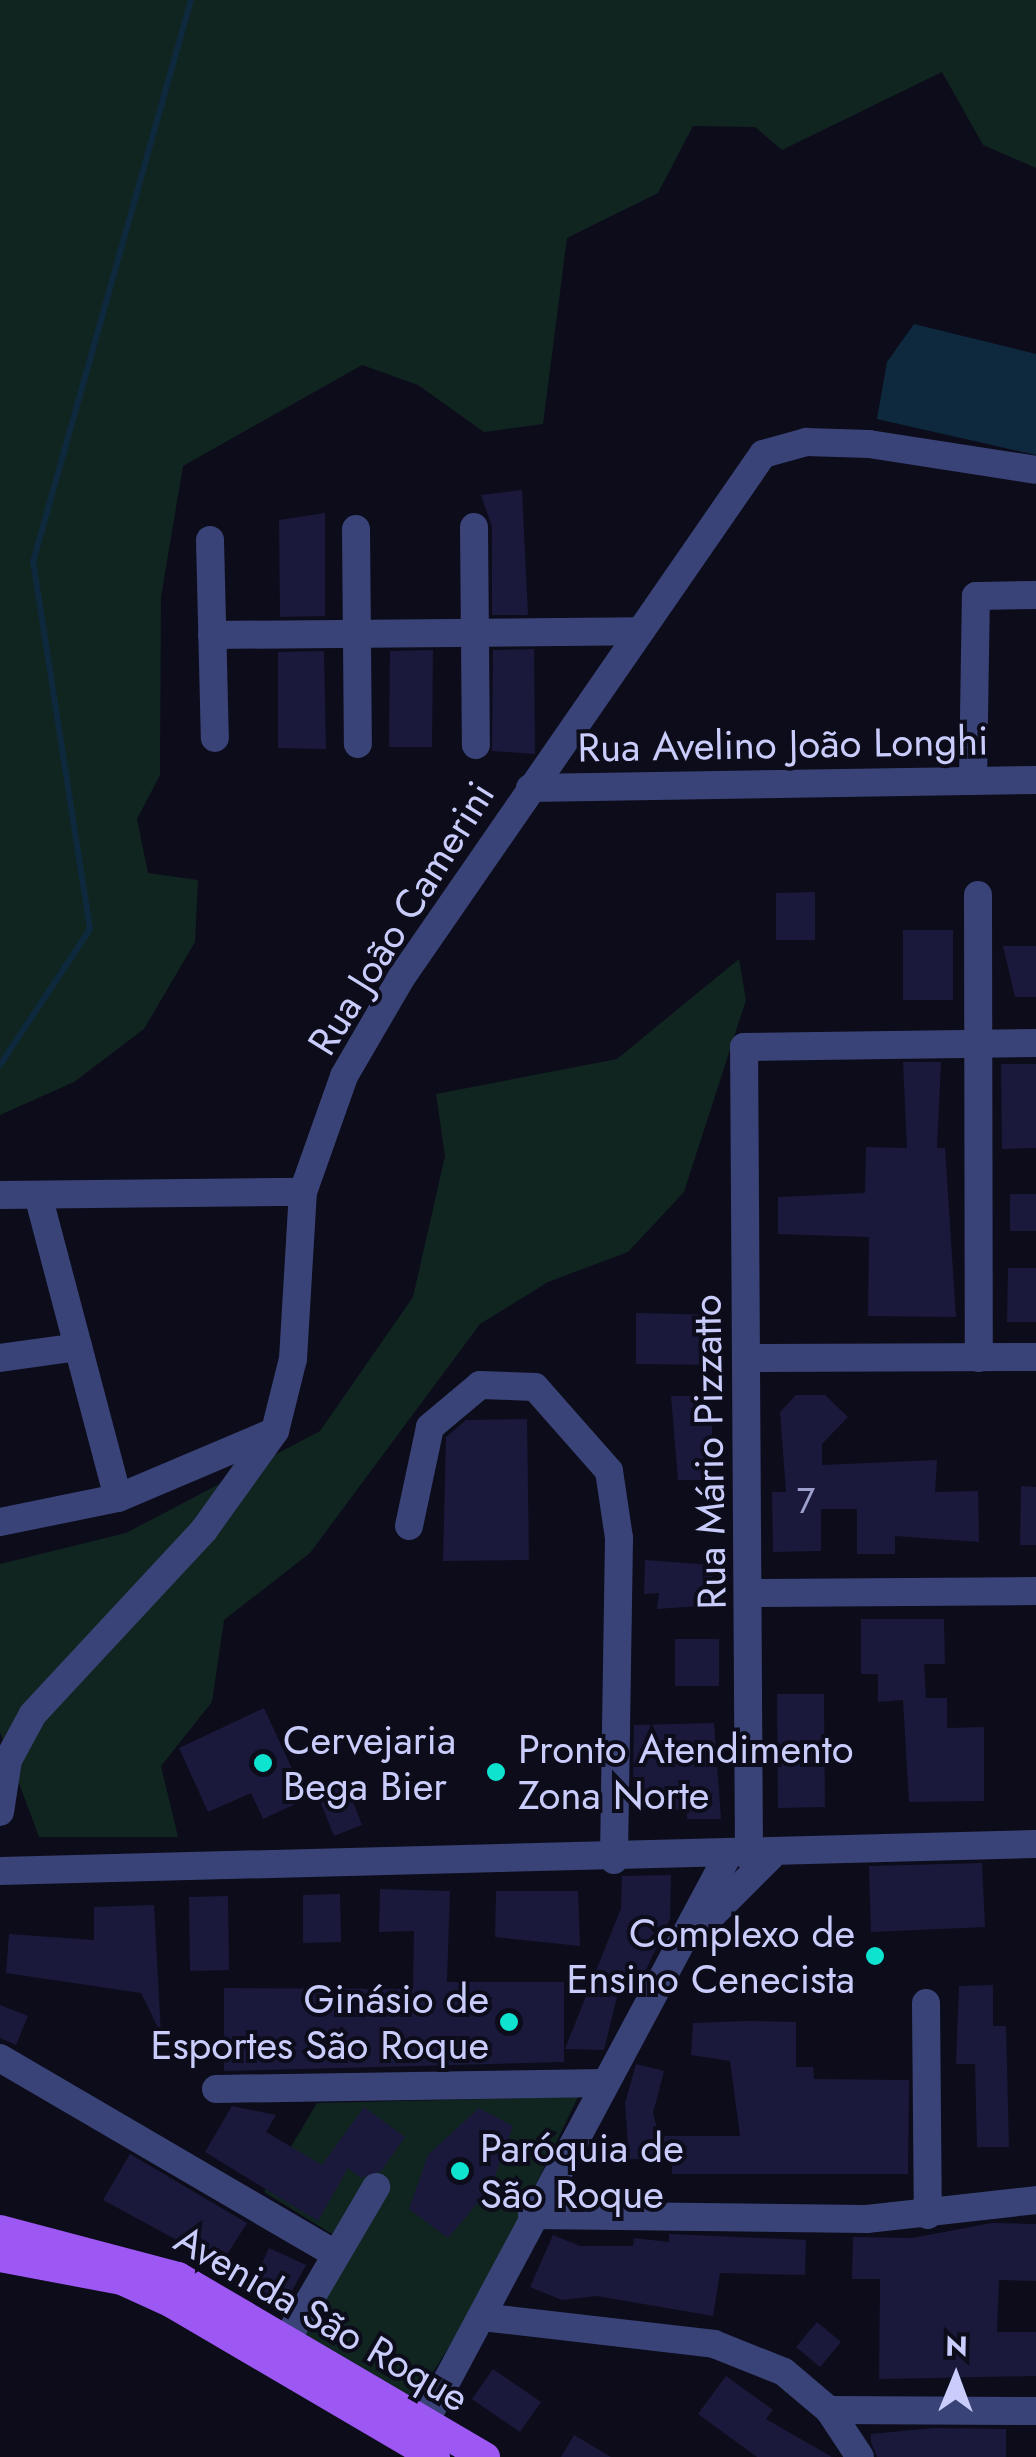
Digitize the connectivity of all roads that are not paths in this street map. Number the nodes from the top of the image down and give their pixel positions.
1 (1036, 470) edge
2 (474, 527) dead end
3 (356, 529) dead end
4 (210, 540) dead end
5 (1036, 595) edge
6 (357, 630) junction
7 (477, 630) junction
8 (640, 631) junction
9 (212, 635) junction
10 (215, 738) dead end
11 (358, 744) dead end
12 (476, 745) dead end
13 (1036, 780) edge
14 (973, 781) junction
15 (530, 788) junction
16 (978, 895) dead end
17 (979, 1044) junction
18 (1036, 1044) edge
19 (303, 1192) junction
20 (0, 1195) edge
21 (38, 1195) junction
22 (78, 1347) junction
23 (0, 1358) edge
24 (749, 1358) junction
25 (980, 1358) junction
26 (1036, 1358) edge
27 (275, 1431) junction
28 (118, 1498) junction
29 (0, 1522) edge
30 (409, 1526) dead end
31 (1036, 1590) edge
32 (752, 1593) junction
33 (0, 1812) edge
34 (1036, 1844) edge
35 (749, 1856) junction
36 (614, 1860) junction
37 (0, 1870) edge
38 (680, 1946) junction
39 (926, 2004) dead end
40 (0, 2058) edge
41 (605, 2083) junction
42 (216, 2089) dead end
43 (376, 2187) dead end
44 (1036, 2200) edge
45 (532, 2215) junction
46 (928, 2215) junction
47 (0, 2230) edge
48 (54, 2251) junction
49 (335, 2254) junction
50 (0, 2257) edge
51 (482, 2316) junction
52 (280, 2350) junction
53 (829, 2410) junction
54 (1036, 2411) edge
55 (424, 2441) edge
56 (485, 2457) edge
57 (860, 2457) edge

1 - 8 street, Rua João Camerini
2 - 7 street
3 - 6 street
4 - 9 street
5 - 14 street
6 - 7 street
6 - 9 street
6 - 11 street
7 - 8 street
7 - 12 street
8 - 15 street, Rua João Camerini
9 - 10 street
13 - 14 street, Rua Avelino João Longhi
14 - 15 street, Rua Avelino João Longhi
15 - 19 street, Rua João Camerini
16 - 17 street
17 - 18 street
17 - 24 street, Rua Mário Pizzatto
17 - 25 street
19 - 21 street
19 - 27 street, Rua João Camerini
20 - 21 street
21 - 22 street
22 - 23 street
22 - 28 street
24 - 25 street
24 - 32 street, Rua Mário Pizzatto
25 - 26 street
27 - 28 street
27 - 33 street, Rua João Camerini
28 - 29 street
30 - 36 street
31 - 32 street
32 - 35 street, Rua Mário Pizzatto
34 - 35 street
35 - 36 street
35 - 38 street
35 - 38 street
36 - 37 street
38 - 41 street
39 - 46 street
40 - 49 street
41 - 42 street
41 - 45 street
43 - 49 street
44 - 46 street
45 - 46 street
45 - 51 street
47 - 48 main road, Avenida São Roque
48 - 50 main road, Avenida São Roque
48 - 52 main road, Avenida São Roque
49 - 52 street
51 - 53 street
51 - 55 street
52 - 55 main road, Avenida São Roque
53 - 54 street
53 - 57 street
55 - 56 main road, Avenida São Roque

